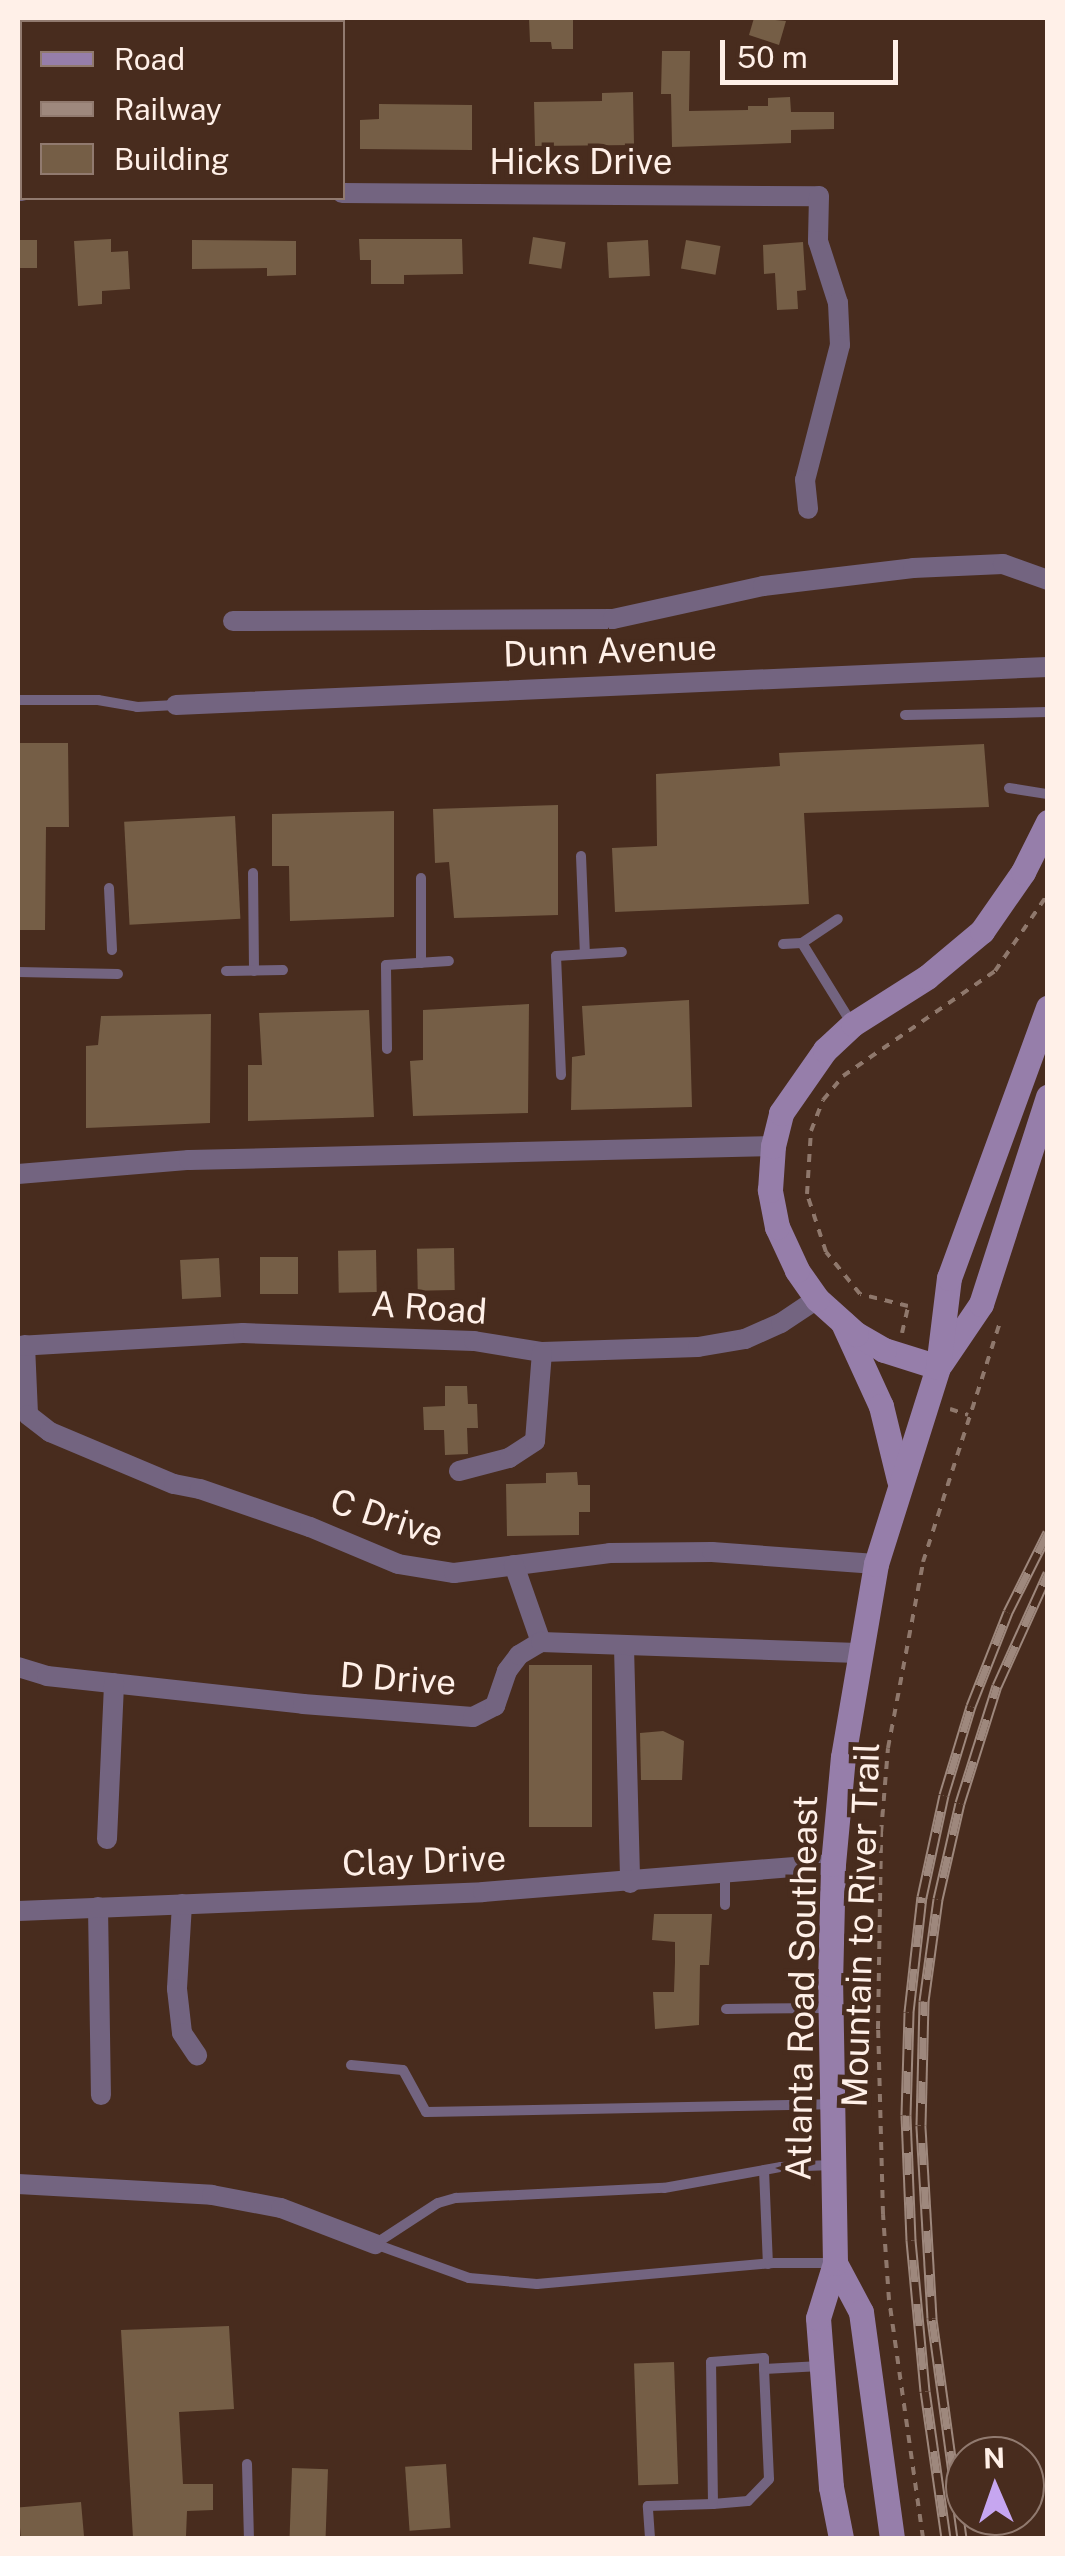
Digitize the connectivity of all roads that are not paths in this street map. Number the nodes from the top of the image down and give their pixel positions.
1 (345, 192) edge
2 (808, 509) dead end
3 (1048, 580) edge
4 (233, 621) dead end
5 (1048, 667) edge
6 (18, 700) edge
7 (176, 705) joint
8 (1048, 712) edge
9 (904, 715) dead end
10 (1009, 788) dead end
11 (1048, 794) edge
12 (1048, 822) edge
13 (582, 856) dead end
14 (253, 874) dead end
15 (421, 878) dead end
16 (109, 888) dead end
17 (838, 919) dead end
18 (802, 943) junction
19 (784, 944) dead end
20 (112, 950) dead end
21 (622, 952) dead end
22 (585, 954) junction
23 (449, 962) dead end
24 (422, 963) junction
25 (254, 970) junction
26 (282, 970) dead end
27 (226, 971) dead end
28 (18, 972) edge
29 (118, 974) dead end
30 (1048, 1008) edge
31 (853, 1024) junction
32 (386, 1050) dead end
33 (561, 1075) dead end
34 (1048, 1097) edge
35 (772, 1146) junction
36 (18, 1174) edge
37 (817, 1299) junction
38 (843, 1324) junction
39 (22, 1346) edge
40 (542, 1352) junction
41 (938, 1367) junction
42 (459, 1471) dead end
43 (899, 1480) junction
44 (876, 1564) junction
45 (514, 1566) junction
46 (541, 1642) junction
47 (624, 1647) junction
48 (858, 1653) junction
49 (18, 1667) edge
50 (114, 1683) junction
51 (107, 1839) dead end
52 (833, 1864) junction
53 (726, 1874) junction
54 (630, 1883) junction
55 (182, 1904) junction
56 (725, 1905) dead end
57 (98, 1907) junction
58 (18, 1910) edge
59 (830, 2008) junction
60 (726, 2009) dead end
61 (197, 2055) dead end
62 (351, 2065) dead end
63 (101, 2095) dead end
64 (831, 2104) junction
65 (832, 2165) junction
66 (764, 2170) junction
67 (18, 2184) edge
68 (376, 2244) junction
69 (835, 2263) junction
70 (768, 2264) junction
71 (822, 2366) junction
72 (764, 2369) junction
73 (248, 2464) dead end
74 (714, 2504) junction
75 (249, 2538) edge
76 (650, 2538) edge
77 (841, 2538) edge
78 (892, 2538) edge

1 - 2 street, Hicks Drive
3 - 4 street
5 - 7 street, Dunn Avenue
6 - 7 lane
8 - 9 lane
10 - 11 lane
12 - 31 main road
13 - 22 lane
14 - 25 lane
15 - 24 lane
16 - 20 lane
17 - 18 lane
18 - 19 lane
18 - 31 lane
21 - 22 lane
22 - 33 lane
23 - 24 lane
24 - 32 lane
25 - 26 lane
25 - 27 lane
28 - 29 lane
30 - 41 main road, Atlanta Road Southeast
31 - 35 main road
34 - 41 main road, Atlanta Road Southeast
35 - 36 street
35 - 37 main road
37 - 38 main road
37 - 40 street, A Road
38 - 41 main road
38 - 43 main road
39 - 40 street, A Road
39 - 45 street, C Drive
40 - 42 street
41 - 43 main road, Atlanta Road Southeast
43 - 44 main road, Atlanta Road Southeast
44 - 45 street, C Drive
44 - 48 main road, Atlanta Road Southeast
45 - 46 street
46 - 47 street
46 - 50 street, D Drive
47 - 48 street
47 - 54 street
48 - 52 main road, Atlanta Road Southeast
49 - 50 street, D Drive
50 - 51 street
52 - 53 street, Clay Drive
52 - 59 main road, Atlanta Road Southeast
53 - 54 street, Clay Drive
53 - 56 lane
54 - 55 street, Clay Drive
55 - 57 street, Clay Drive
55 - 61 street
57 - 58 street, Clay Drive
57 - 63 street
59 - 60 lane
59 - 64 main road, Atlanta Road Southeast
62 - 64 lane
64 - 65 main road, Atlanta Road Southeast
65 - 66 lane
65 - 69 main road, Atlanta Road Southeast
66 - 68 lane
66 - 70 lane
67 - 68 street
68 - 70 lane
69 - 70 lane
69 - 71 main road, Atlanta Road Southeast
69 - 78 main road, Atlanta Road Southeast
71 - 72 lane
71 - 77 main road, Atlanta Road Southeast
72 - 74 lane
72 - 74 lane
73 - 75 lane
74 - 76 lane

